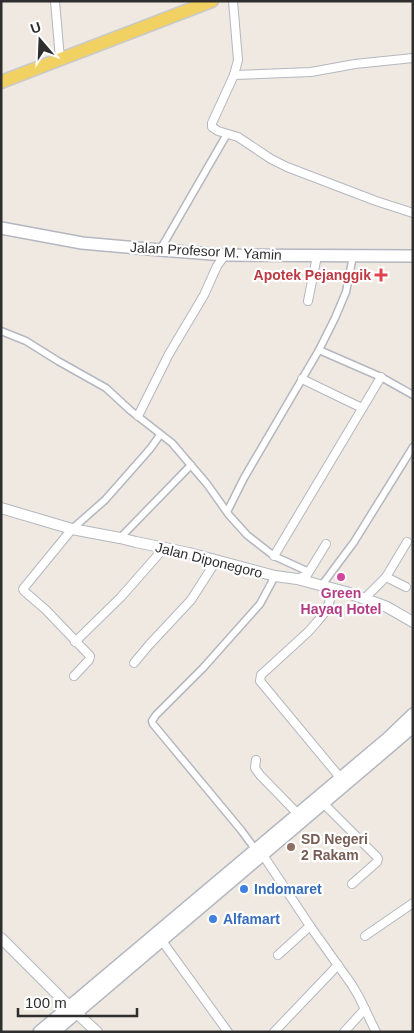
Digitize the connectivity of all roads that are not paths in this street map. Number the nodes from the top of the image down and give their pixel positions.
1 (54, 1) edge
2 (212, 1) edge
3 (233, 1) edge
4 (413, 58) edge
5 (60, 59) junction
6 (234, 74) junction
7 (1, 82) edge
8 (228, 134) junction
9 (413, 213) edge
10 (1, 228) edge
11 (160, 250) junction
12 (225, 255) junction
13 (317, 256) junction
14 (353, 256) junction
15 (413, 256) edge
16 (308, 301) dead end
17 (1, 331) edge
18 (319, 350) junction
19 (381, 378) junction
20 (302, 379) junction
21 (413, 395) edge
22 (362, 408) junction
23 (138, 416) junction
24 (160, 435) junction
25 (413, 447) edge
26 (191, 466) junction
27 (1, 508) edge
28 (227, 512) junction
29 (72, 529) junction
30 (120, 538) junction
31 (407, 542) dead end
32 (326, 544) dead end
33 (164, 548) junction
34 (274, 556) junction
35 (216, 561) junction
36 (309, 572) junction
37 (275, 576) junction
38 (386, 577) junction
39 (297, 579) junction
40 (322, 585) junction
41 (406, 588) dead end
42 (334, 589) junction
43 (364, 598) junction
44 (413, 622) edge
45 (75, 642) junction
46 (134, 663) dead end
47 (74, 676) dead end
48 (413, 714) edge
49 (412, 729) edge
50 (256, 760) dead end
51 (343, 781) junction
52 (324, 803) junction
53 (297, 813) junction
54 (259, 852) junction
55 (352, 884) dead end
56 (413, 903) edge
57 (310, 926) junction
58 (165, 934) junction
59 (365, 936) dead end
60 (1, 938) edge
61 (278, 955) dead end
62 (338, 965) junction
63 (366, 1009) junction
64 (73, 1010) junction
65 (39, 1032) edge
66 (54, 1032) edge
67 (97, 1032) edge
68 (228, 1032) edge
69 (274, 1032) edge
70 (344, 1032) edge
71 (376, 1032) edge

1 - 5 street
2 - 5 main road
3 - 6 street
4 - 6 street
5 - 7 main road
6 - 8 street
8 - 9 street
8 - 11 street
10 - 11 main road, Jalan Profesor M. Yamin
11 - 12 main road, Jalan Profesor M. Yamin
12 - 13 main road, Jalan Profesor M. Yamin
12 - 23 street
13 - 14 main road, Jalan Profesor M. Yamin
13 - 16 street
14 - 15 main road, Jalan Profesor M. Yamin
14 - 18 street
17 - 23 street
18 - 19 street
18 - 20 street
19 - 21 street
19 - 22 street
20 - 22 street
20 - 28 street
22 - 34 street
23 - 24 street
24 - 26 street
24 - 29 street
25 - 40 street
26 - 28 street
26 - 30 street
27 - 29 street, Jalan Diponegoro
28 - 34 street
29 - 30 street, Jalan Diponegoro
29 - 45 street
30 - 33 street, Jalan Diponegoro
31 - 38 street
32 - 36 street
33 - 35 street, Jalan Diponegoro
33 - 45 street
34 - 36 street
35 - 37 street, Jalan Diponegoro
35 - 46 street
36 - 39 street
37 - 39 street, Jalan Diponegoro
37 - 54 street
38 - 41 street
38 - 43 street
39 - 40 street, Jalan Diponegoro
40 - 42 street, Jalan Diponegoro
42 - 43 street, Jalan Diponegoro
42 - 51 street
43 - 44 street, Jalan Diponegoro
45 - 47 street
48 - 51 main road
49 - 51 main road
50 - 53 street
51 - 52 main road
51 - 53 main road
52 - 54 main road
52 - 55 street
53 - 54 main road
54 - 57 street
54 - 58 main road
56 - 59 street
57 - 61 street
57 - 62 street
58 - 64 main road
58 - 68 street
60 - 64 street
62 - 63 street
62 - 69 street
63 - 70 street
63 - 71 street
64 - 65 main road
64 - 66 main road
64 - 67 street

